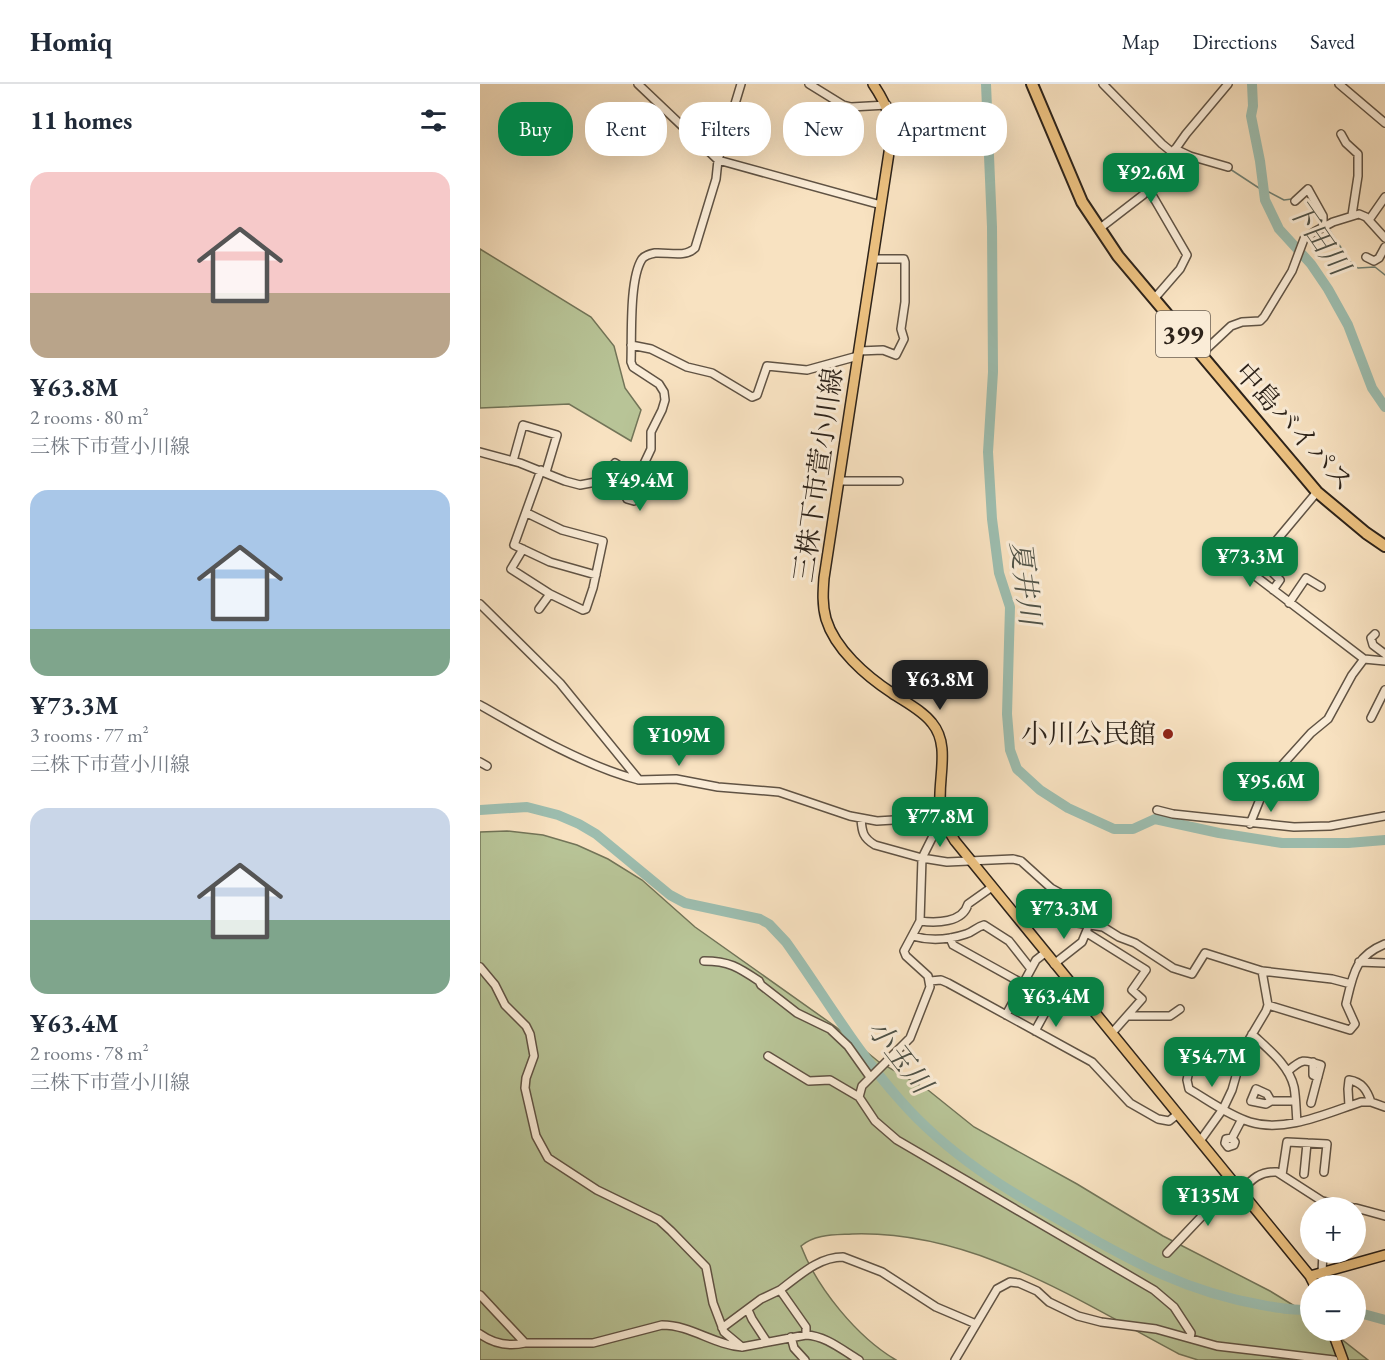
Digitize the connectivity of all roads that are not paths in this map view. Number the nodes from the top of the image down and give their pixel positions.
1 (638, 84) edge
2 (741, 84) edge
3 (809, 84) edge
4 (873, 84) edge
5 (1032, 84) edge
6 (1103, 84) edge
7 (1228, 84) edge
8 (1339, 84) edge
9 (884, 102) edge
10 (876, 106) edge
11 (1385, 123) edge
12 (1341, 134) dead end
13 (1174, 151) junction
14 (888, 156) edge
15 (718, 160) junction
16 (1228, 167) dead end
17 (1148, 188) junction
18 (1385, 197) edge
19 (1295, 201) dead end
20 (881, 205) junction
21 (1352, 215) junction
22 (1369, 220) junction
23 (1326, 226) junction
24 (1099, 230) junction
25 (1383, 237) edge
26 (1385, 246) edge
27 (1366, 257) dead end
28 (873, 259) junction
29 (1154, 299) junction
30 (631, 345) junction
31 (858, 353) junction
32 (1200, 355) junction
33 (480, 452) edge
34 (513, 461) junction
35 (543, 471) junction
36 (839, 481) junction
37 (899, 481) dead end
38 (1317, 492) junction
39 (527, 513) junction
40 (1385, 546) edge
41 (523, 549) junction
42 (1273, 573) dead end
43 (596, 575) junction
44 (1321, 587) dead end
45 (1273, 591) junction
46 (550, 594) junction
47 (1289, 603) junction
48 (480, 604) edge
49 (539, 609) dead end
50 (1375, 634) dead end
51 (1385, 654) edge
52 (1364, 659) junction
53 (1385, 661) edge
54 (1385, 690) edge
55 (480, 705) edge
56 (1371, 718) dead end
57 (639, 780) junction
58 (1157, 810) dead end
59 (1385, 816) edge
60 (861, 819) junction
61 (944, 822) junction
62 (1250, 824) junction
63 (922, 858) junction
64 (970, 861) junction
65 (992, 886) junction
66 (920, 921) junction
67 (1088, 929) junction
68 (912, 936) junction
69 (950, 938) junction
70 (1385, 944) edge
71 (1045, 953) junction
72 (704, 961) dead end
73 (1359, 962) junction
74 (1385, 963) edge
75 (1054, 964) junction
76 (480, 967) edge
77 (1031, 969) junction
78 (1262, 971) junction
79 (930, 981) junction
80 (1023, 984) junction
81 (1351, 984) junction
82 (1268, 1005) junction
83 (1180, 1009) dead end
84 (1006, 1015) junction
85 (1128, 1016) junction
86 (1035, 1031) junction
87 (1112, 1033) junction
88 (1252, 1034) junction
89 (768, 1056) dead end
90 (1190, 1071) dead end
91 (1288, 1071) junction
92 (871, 1076) junction
93 (859, 1097) junction
94 (1271, 1101) dead end
95 (1295, 1101) junction
96 (1371, 1102) junction
97 (1311, 1103) dead end
98 (1349, 1106) junction
99 (1385, 1107) edge
100 (1223, 1109) junction
101 (1178, 1114) junction
102 (1242, 1119) junction
103 (1297, 1122) junction
104 (1232, 1138) dead end
105 (1200, 1141) junction
106 (1307, 1143) junction
107 (1324, 1172) dead end
108 (1304, 1174) dead end
109 (1282, 1175) junction
110 (1239, 1189) junction
111 (1312, 1197) edge
112 (1366, 1211) edge
113 (1385, 1216) edge
114 (1167, 1253) dead end
115 (1385, 1255) edge
116 (1322, 1263) edge
117 (1322, 1273) junction
118 (1310, 1275) edge
119 (1315, 1275) edge
120 (780, 1290) junction
121 (480, 1295) edge
122 (748, 1310) junction
123 (976, 1324) junction
124 (722, 1328) junction
125 (480, 1334) edge
126 (806, 1335) junction
127 (791, 1337) junction
128 (1190, 1338) junction
129 (1336, 1341) edge
130 (767, 1342) junction
131 (525, 1343) junction
132 (742, 1347) junction
133 (805, 1360) edge
134 (859, 1360) edge
135 (955, 1360) edge
136 (1334, 1360) edge
137 (1343, 1360) edge

1 - 15 street
2 - 15 street
3 - 10 street
4 - 9 main road, 三株下市萱小川線
5 - 24 highway, 中島バイパス / 399
6 - 13 street
7 - 13 street
8 - 11 street
12 - 21 street
13 - 16 street
13 - 17 street
14 - 20 main road, 三株下市萱小川線
15 - 20 street
15 - 30 street
17 - 24 street
17 - 29 street
18 - 22 street
19 - 23 street
20 - 28 main road, 三株下市萱小川線
21 - 22 street
21 - 23 street
22 - 25 street
23 - 32 street
24 - 29 highway, 中島バイパス / 399
25 - 26 street
26 - 27 street
28 - 31 main road, 三株下市萱小川線
28 - 31 street
29 - 32 highway, 中島バイパス / 399
30 - 31 street
30 - 35 street
31 - 36 main road, 三株下市萱小川線
32 - 38 highway, 中島バイパス / 399
33 - 34 street
34 - 35 street
34 - 35 street
35 - 39 street
36 - 37 street
36 - 61 main road, 三株下市萱小川線
38 - 40 highway, 中島バイパス / 399
38 - 45 street
39 - 41 street
39 - 43 street
41 - 43 street
41 - 46 street
42 - 45 street
43 - 46 street
44 - 47 street
45 - 47 street
46 - 49 street
47 - 52 street
48 - 57 street
50 - 51 street
52 - 53 street
52 - 62 street
54 - 56 street
55 - 57 street
57 - 60 street
58 - 62 street
59 - 62 street
60 - 61 street
60 - 63 street
61 - 63 street
61 - 64 main road, 三株下市萱小川線
63 - 64 street
63 - 66 street
64 - 65 main road, 三株下市萱小川線
64 - 67 street
65 - 66 street
65 - 71 main road, 三株下市萱小川線
66 - 68 street
67 - 75 street
67 - 78 street
67 - 85 street
68 - 69 street
68 - 79 street
69 - 77 street
69 - 80 street
70 - 73 street
71 - 75 main road, 三株下市萱小川線
71 - 77 street
72 - 92 street
73 - 74 street
73 - 81 street
75 - 87 main road, 三株下市萱小川線
76 - 124 street
77 - 80 street
78 - 81 street
78 - 82 street
79 - 84 street
79 - 92 street
80 - 84 street
80 - 86 street
81 - 82 street
82 - 88 street
83 - 85 street
84 - 86 street
85 - 87 street
86 - 101 street
87 - 101 main road, 三株下市萱小川線
88 - 91 street
88 - 100 street
89 - 93 street
90 - 100 street
91 - 95 street
91 - 97 street
92 - 93 street
93 - 128 street
94 - 95 street
95 - 103 street
96 - 98 street
96 - 98 street
96 - 99 street
98 - 103 street
100 - 102 street
100 - 105 street
101 - 105 main road, 三株下市萱小川線
102 - 103 street
102 - 104 street
105 - 110 main road, 三株下市萱小川線
106 - 107 street
106 - 108 street
106 - 109 street
109 - 110 street
109 - 111 street
110 - 114 street
110 - 118 main road, 三株下市萱小川線
112 - 113 street
115 - 117 main road
116 - 117 street
117 - 119 main road
120 - 122 street
120 - 123 street
120 - 126 street
121 - 131 street
122 - 124 street
122 - 130 street
123 - 128 street
123 - 135 street
124 - 132 street
125 - 131 street
126 - 127 street
126 - 134 street
127 - 130 street
127 - 133 street
128 - 136 street
129 - 137 main road
130 - 132 street
131 - 132 street

